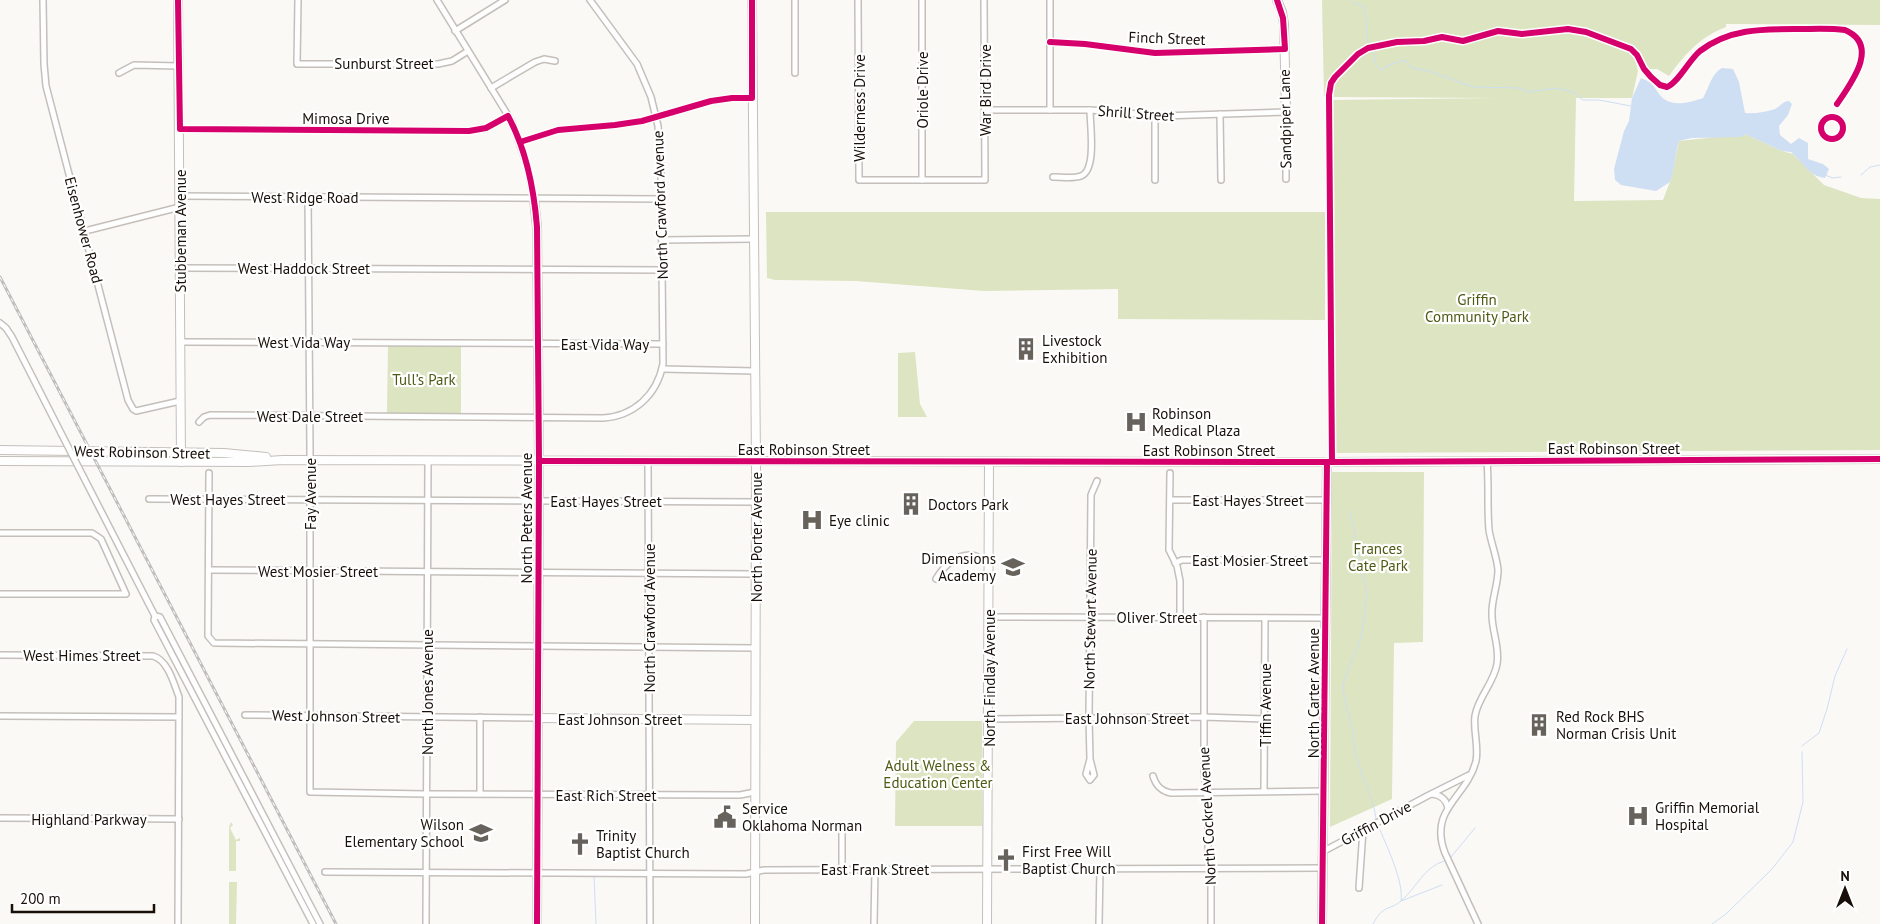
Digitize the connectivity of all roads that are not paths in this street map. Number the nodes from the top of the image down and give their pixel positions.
1 (43, 0) edge
2 (178, 0) edge
3 (298, 0) edge
4 (436, 0) edge
5 (505, 0) edge
6 (590, 0) edge
7 (752, 0) edge
8 (795, 0) edge
9 (858, 0) edge
10 (922, 0) edge
11 (984, 0) edge
12 (1050, 0) edge
13 (1276, 0) edge
14 (456, 31) junction
15 (1050, 42) junction
16 (1284, 49) junction
17 (468, 51) junction
18 (555, 61) dead end
19 (179, 66) junction
20 (119, 73) dead end
21 (795, 73) dead end
22 (491, 88) junction
23 (752, 98) junction
24 (985, 110) junction
25 (1050, 110) junction
26 (1090, 110) junction
27 (1286, 112) junction
28 (1220, 114) junction
29 (508, 116) junction
30 (1155, 116) junction
31 (656, 117) junction
32 (180, 129) junction
33 (520, 142) junction
34 (1053, 177) dead end
35 (1286, 179) dead end
36 (922, 180) junction
37 (986, 180) joint
38 (1155, 180) dead end
39 (1221, 180) dead end
40 (180, 196) junction
41 (308, 197) junction
42 (534, 199) junction
43 (661, 199) junction
44 (180, 207) junction
45 (85, 231) junction
46 (753, 239) junction
47 (662, 240) junction
48 (181, 268) junction
49 (309, 269) junction
50 (538, 270) junction
51 (662, 270) junction
52 (0, 323) edge
53 (180, 342) junction
54 (310, 342) junction
55 (428, 343) joint
56 (538, 343) junction
57 (663, 344) junction
58 (662, 369) junction
59 (755, 371) junction
60 (180, 401) junction
61 (310, 416) junction
62 (538, 417) junction
63 (199, 422) dead end
64 (0, 450) edge
65 (180, 452) junction
66 (1880, 459) edge
67 (283, 460) junction
68 (310, 460) junction
69 (428, 460) junction
70 (0, 461) edge
71 (539, 461) junction
72 (181, 462) junction
73 (648, 462) junction
74 (756, 462) junction
75 (989, 462) junction
76 (1326, 462) junction
77 (1487, 462) junction
78 (209, 473) dead end
79 (1170, 473) dead end
80 (1097, 481) dead end
81 (150, 499) dead end
82 (209, 499) junction
83 (310, 499) junction
84 (427, 500) junction
85 (1170, 500) junction
86 (1326, 500) junction
87 (538, 501) junction
88 (649, 502) junction
89 (755, 502) junction
90 (0, 533) edge
91 (976, 556) dead end
92 (1326, 560) junction
93 (1175, 563) junction
94 (209, 570) junction
95 (310, 571) junction
96 (427, 572) junction
97 (538, 574) junction
98 (649, 574) junction
99 (755, 574) junction
100 (936, 580) dead end
101 (0, 594) edge
102 (155, 616) junction
103 (989, 617) junction
104 (1090, 617) junction
105 (1180, 617) junction
106 (1204, 618) junction
107 (1265, 618) junction
108 (1326, 618) junction
109 (310, 643) junction
110 (427, 644) junction
111 (538, 646) junction
112 (650, 646) junction
113 (755, 648) junction
114 (0, 655) edge
115 (245, 715) dead end
116 (0, 716) edge
117 (310, 716) junction
118 (426, 716) junction
119 (179, 717) junction
120 (480, 717) junction
121 (1203, 717) junction
122 (537, 718) junction
123 (988, 718) junction
124 (1089, 718) junction
125 (649, 719) junction
126 (1265, 719) junction
127 (755, 720) junction
128 (1090, 759) dead end
129 (1470, 775) junction
130 (1153, 776) dead end
131 (1206, 791) junction
132 (1324, 791) junction
133 (310, 792) joint
134 (755, 792) junction
135 (1264, 792) junction
136 (426, 794) junction
137 (480, 794) junction
138 (537, 795) junction
139 (649, 795) junction
140 (1429, 795) junction
141 (1448, 808) junction
142 (0, 818) edge
143 (179, 819) junction
144 (842, 829) dead end
145 (1363, 830) junction
146 (1324, 851) junction
147 (1100, 868) junction
148 (1323, 868) junction
149 (842, 869) junction
150 (875, 869) junction
151 (988, 869) junction
152 (1210, 869) junction
153 (325, 872) dead end
154 (426, 872) junction
155 (755, 872) junction
156 (537, 873) junction
157 (650, 874) junction
158 (1359, 888) dead end
159 (178, 924) edge
160 (313, 924) edge
161 (320, 924) edge
162 (426, 924) edge
163 (537, 924) edge
164 (650, 924) edge
165 (755, 924) edge
166 (874, 924) edge
167 (987, 924) edge
168 (1099, 924) edge
169 (1211, 924) edge
170 (1322, 924) edge
171 (1478, 924) edge

1 - 45 street, Eisenhower Road
2 - 19 main road, Stubbeman Avenue
3 - 17 street, Sunburst Street
4 - 14 street, North Peters Avenue
5 - 14 street
6 - 31 street, North Crawford Avenue
7 - 23 main road, North Porter Avenue
8 - 21 street
9 - 36 street, Wilderness Drive
10 - 36 street, Oriole Drive
11 - 24 street, War Bird Drive
12 - 15 street
13 - 16 main road, Sandpiper Lane
14 - 17 street, North Peters Avenue
15 - 16 street, Finch Street
15 - 25 street
16 - 27 main road, Sandpiper Lane
17 - 22 street, North Peters Avenue
18 - 22 street
19 - 20 street
19 - 32 main road, Stubbeman Avenue
22 - 29 street, North Peters Avenue
23 - 31 street
23 - 46 main road, North Porter Avenue
24 - 25 street, Shrill Street
24 - 37 street, War Bird Drive
25 - 26 street, Shrill Street
26 - 30 street, Shrill Street
26 - 34 street
27 - 28 street, Shrill Street
27 - 35 street, Sandpiper Lane
28 - 30 street, Shrill Street
28 - 39 street
29 - 32 street, Mimosa Drive
29 - 33 street, North Peters Avenue
30 - 38 street
31 - 33 street
31 - 43 street, North Crawford Avenue
32 - 40 main road, Stubbeman Avenue
33 - 42 street, North Peters Avenue
36 - 37 street, Wilderness Drive
40 - 41 street, West Ridge Road
40 - 44 main road, Stubbeman Avenue
41 - 42 street, West Ridge Road
41 - 49 street, Fay Avenue
42 - 43 street, West Ridge Road
42 - 50 main road, North Peters Avenue
43 - 47 street, North Crawford Avenue
44 - 45 street
44 - 48 main road, Stubbeman Avenue
45 - 60 street, Eisenhower Road
46 - 47 street
46 - 59 main road, North Porter Avenue
47 - 51 street, North Crawford Avenue
48 - 49 street, West Haddock Street
48 - 53 main road, Stubbeman Avenue
49 - 50 street, West Haddock Street
49 - 54 street, Fay Avenue
50 - 51 street, West Haddock Street
50 - 56 main road, North Peters Avenue
51 - 57 street, North Crawford Avenue
52 - 102 street, bridge
53 - 54 street, West Vida Way
53 - 60 main road, Stubbeman Avenue
54 - 55 street, West Vida Way
54 - 61 street, Fay Avenue
55 - 56 street, East Vida Way
56 - 57 street, East Vida Way
56 - 62 main road, North Peters Avenue
57 - 58 street, North Crawford Avenue
58 - 59 street
58 - 62 street, West Dale Street
59 - 74 main road, North Porter Avenue
60 - 65 main road, Stubbeman Avenue
61 - 62 street, West Dale Street
61 - 63 street, West Dale Street
61 - 68 street, Fay Avenue
62 - 71 main road, North Peters Avenue
64 - 65 main road, West Robinson Street
65 - 67 main road, West Robinson Street
65 - 72 main road, Stubbeman Avenue
66 - 77 main road, East Robinson Street
67 - 68 main road, West Robinson Street
67 - 72 main road, West Robinson Street
68 - 69 main road, West Robinson Street
68 - 83 street, Fay Avenue
69 - 71 main road, East Robinson Street
69 - 84 street, North Jones Avenue
70 - 72 main road, West Robinson Street
71 - 73 main road, East Robinson Street
71 - 87 main road, North Peters Avenue
73 - 74 main road, East Robinson Street
73 - 88 street, North Crawford Avenue
74 - 75 main road, East Robinson Street
74 - 89 main road, North Porter Avenue
75 - 76 main road, East Robinson Street
75 - 103 main road, North Findlay Avenue
76 - 77 main road, East Robinson Street
76 - 86 main road, North Carter Avenue
77 - 129 street
78 - 82 street
79 - 85 street
80 - 104 street, North Stewart Avenue
81 - 82 street, West Hayes Street
82 - 83 street, West Hayes Street
82 - 94 street
83 - 84 street, West Hayes Street
83 - 95 street, Fay Avenue
84 - 87 street, East Hayes Street
84 - 96 street, North Jones Avenue
85 - 86 street, East Hayes Street
85 - 93 street
86 - 92 main road, North Carter Avenue
87 - 88 street, East Hayes Street
87 - 97 main road, North Peters Avenue
88 - 89 street, East Hayes Street
88 - 98 street, North Crawford Avenue
89 - 99 main road, North Porter Avenue
90 - 101 street
91 - 100 street
92 - 93 street, East Mosier Street
92 - 108 main road, North Carter Avenue
93 - 105 street
94 - 95 street, West Mosier Street
94 - 109 street
95 - 96 street, West Mosier Street
95 - 109 street, Fay Avenue
96 - 97 street
96 - 110 street, North Jones Avenue
97 - 98 street
97 - 111 main road, North Peters Avenue
98 - 99 street
98 - 112 street, North Crawford Avenue
99 - 113 main road, North Porter Avenue
102 - 160 street
102 - 161 street
103 - 104 street, Oliver Street
103 - 123 main road, North Findlay Avenue
104 - 105 street, Oliver Street
104 - 124 street, North Stewart Avenue
105 - 106 street, Oliver Street
106 - 107 street, Oliver Street
106 - 121 street, North Cockrel Avenue
107 - 108 street, Oliver Street
107 - 126 street, Tiffin Avenue
108 - 132 main road, North Carter Avenue
109 - 110 street
109 - 117 street, Fay Avenue
110 - 111 street
110 - 118 street, North Jones Avenue
111 - 112 street
111 - 122 main road, North Peters Avenue
112 - 113 street
112 - 125 street, North Crawford Avenue
113 - 127 main road, North Porter Avenue
114 - 119 street, West Himes Street
115 - 117 street, West Johnson Street
116 - 119 street
117 - 118 street, West Johnson Street
117 - 133 street, Fay Avenue
118 - 120 street, East Johnson Street
118 - 136 street, North Jones Avenue
119 - 143 street, West Himes Street
120 - 122 street, East Johnson Street
120 - 137 street
121 - 124 street, East Johnson Street
121 - 126 street, East Johnson Street
121 - 131 street, North Cockrel Avenue
122 - 125 main road, East Johnson Street
122 - 138 main road, North Peters Avenue
123 - 124 street, East Johnson Street
123 - 151 main road, North Findlay Avenue
124 - 128 street, North Stewart Avenue
125 - 127 main road, East Johnson Street
125 - 139 street, North Crawford Avenue
126 - 135 street, Tiffin Avenue
127 - 134 main road, North Porter Avenue
129 - 140 street, Griffin Drive
129 - 141 street
130 - 131 street
131 - 135 street
131 - 152 street, North Cockrel Avenue
132 - 135 street
132 - 146 main road, North Carter Avenue
133 - 136 street, East Rich Street
134 - 139 street, East Rich Street
134 - 155 main road, North Porter Avenue
136 - 137 street, East Rich Street
136 - 154 street, North Jones Avenue
137 - 138 street, East Rich Street
138 - 139 street, East Rich Street
138 - 156 main road, North Peters Avenue
139 - 157 street, North Crawford Avenue
140 - 141 street, Griffin Drive
140 - 145 street, Griffin Drive
141 - 171 street
142 - 143 street, Highland Parkway
143 - 159 street, West Himes Street
144 - 149 street
145 - 146 street, Griffin Drive
145 - 158 street
146 - 148 main road, North Carter Avenue
147 - 151 street, East Frank Street
147 - 152 street, East Frank Street
147 - 168 street
148 - 152 street, East Frank Street
148 - 170 main road, North Carter Avenue
149 - 150 street, East Frank Street
149 - 155 street, East Frank Street
150 - 151 street, East Frank Street
150 - 166 street
151 - 167 main road, North Findlay Avenue
152 - 169 street, North Cockrel Avenue
153 - 154 street, East Frank Street
154 - 156 street, East Frank Street
154 - 162 street, North Jones Avenue
155 - 157 street, East Frank Street
155 - 165 main road, North Porter Avenue
156 - 157 street, East Frank Street
156 - 163 main road, North Peters Avenue
157 - 164 street, North Crawford Avenue

